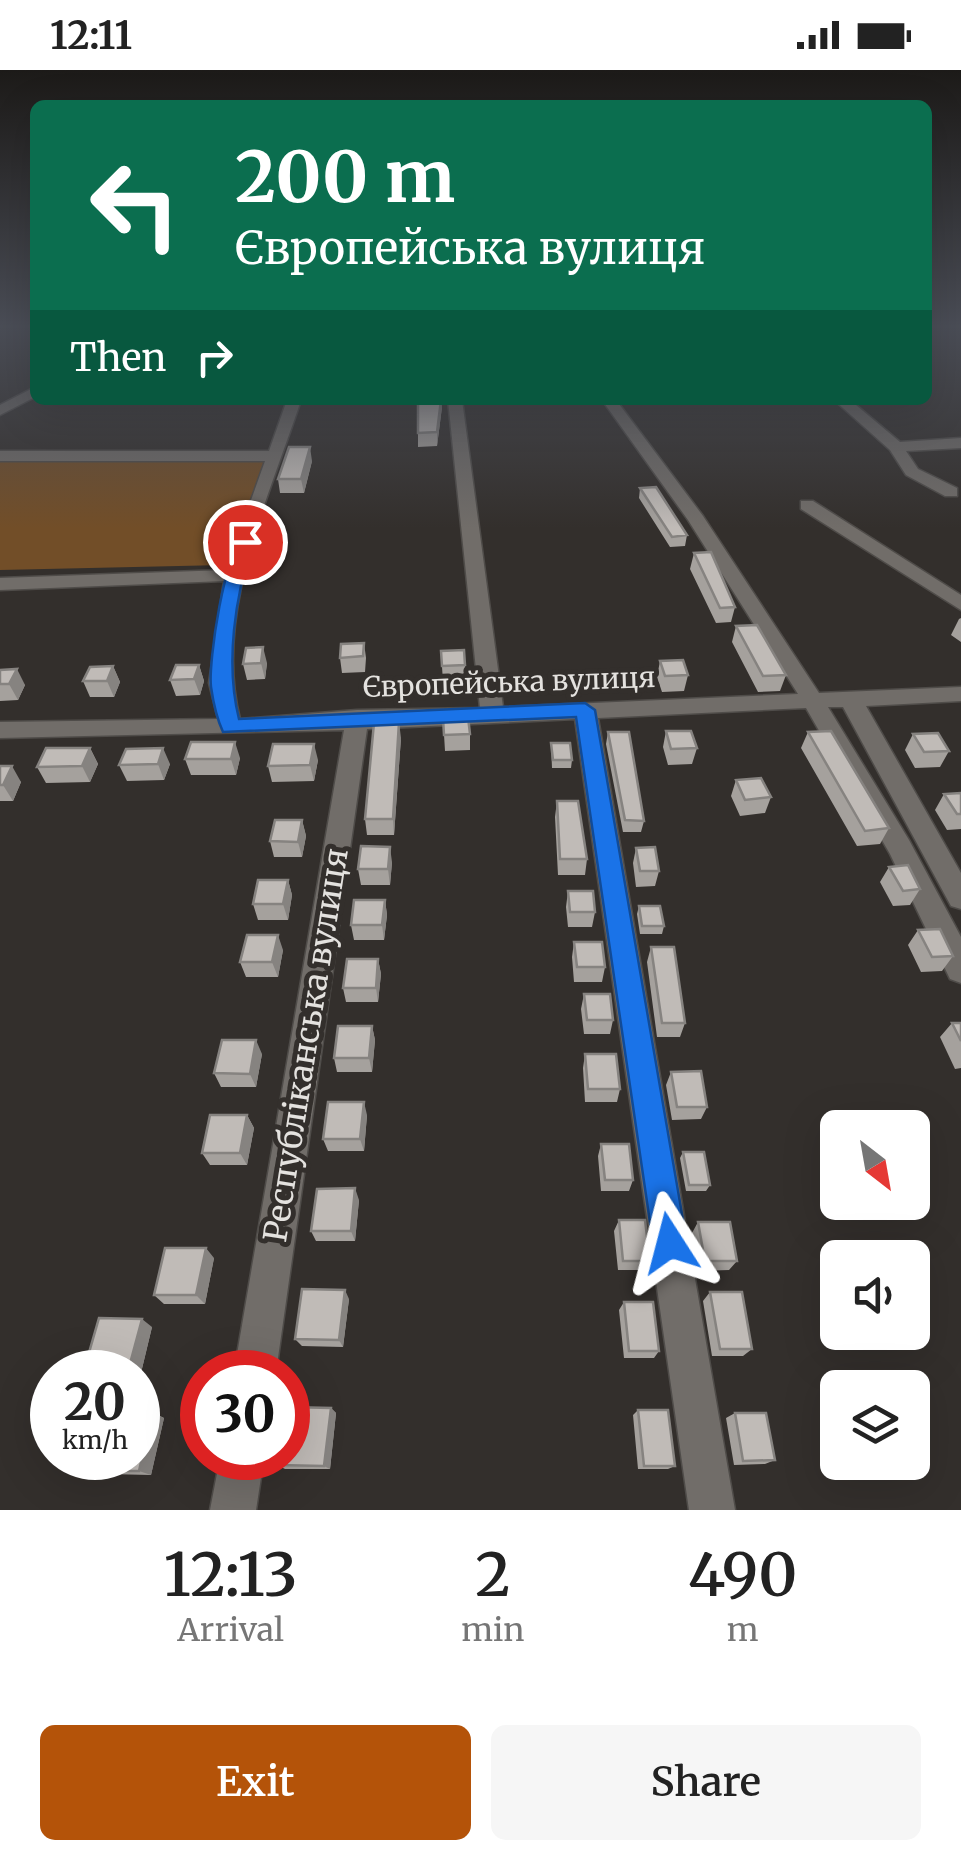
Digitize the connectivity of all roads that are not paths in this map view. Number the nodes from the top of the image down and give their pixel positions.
1 (30, 394) edge
2 (292, 405) edge
3 (456, 405) edge
4 (613, 405) edge
5 (848, 405) edge
6 (0, 411) edge
7 (961, 443) edge
8 (896, 447) junction
9 (0, 456) edge
10 (276, 456) junction
11 (952, 492) dead end
12 (807, 506) dead end
13 (234, 575) junction
14 (0, 584) edge
15 (961, 604) edge
16 (961, 694) edge
17 (850, 698) junction
18 (813, 700) junction
19 (585, 710) junction
20 (492, 713) junction
21 (358, 718) junction
22 (231, 727) junction
23 (0, 730) edge
24 (961, 898) edge
25 (961, 970) edge
26 (258, 1350) edge
27 (239, 1480) edge
28 (234, 1510) edge
29 (712, 1510) edge

1 - 6 street
2 - 10 street
3 - 20 street
4 - 18 street
5 - 8 street
7 - 8 street
8 - 11 street
9 - 10 street
10 - 13 street
12 - 15 street
13 - 14 street
13 - 22 street
16 - 17 street, Європейська вулиця
17 - 18 street, Європейська вулиця
17 - 24 street
18 - 19 street, Європейська вулиця
18 - 25 street
19 - 20 street, Європейська вулиця
19 - 29 street
20 - 21 street, Європейська вулиця
21 - 22 street, Європейська вулиця
21 - 26 street, Республіканська вулиця
22 - 23 street, Європейська вулиця
27 - 28 street

